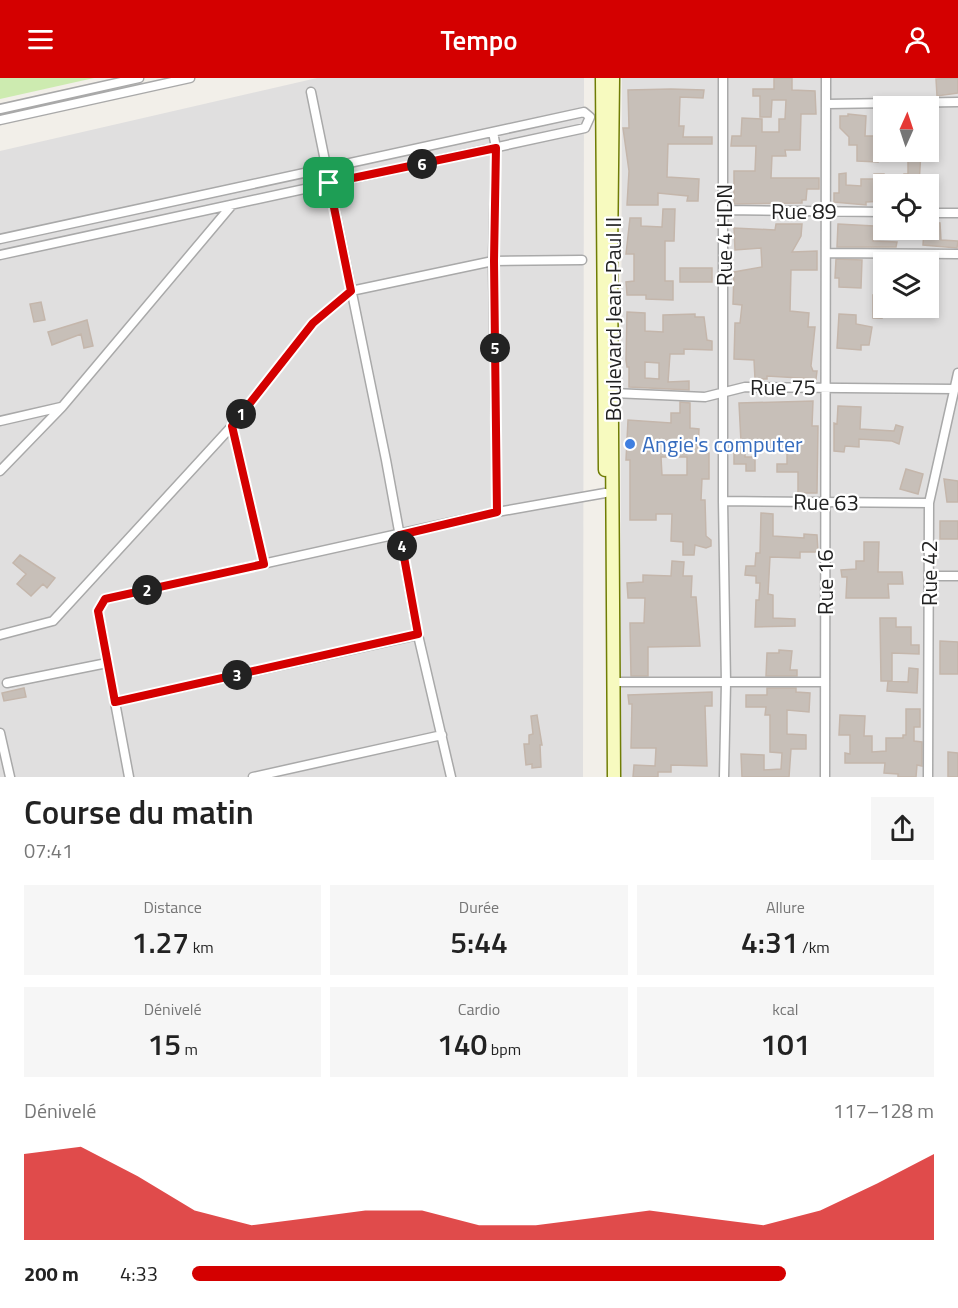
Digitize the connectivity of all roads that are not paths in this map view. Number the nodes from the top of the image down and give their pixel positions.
1 (139, 78) edge
2 (190, 78) edge
3 (602, 78) edge
4 (613, 78) edge
5 (723, 78) edge
6 (826, 78) edge
7 (311, 92) dead end
8 (958, 102) edge
9 (827, 104) junction
10 (0, 109) edge
11 (0, 120) edge
12 (493, 132) junction
13 (496, 148) junction
14 (326, 168) junction
15 (329, 183) junction
16 (232, 205) junction
17 (724, 210) junction
18 (828, 211) junction
19 (873, 212) edge
20 (939, 213) edge
21 (958, 213) edge
22 (0, 239) edge
23 (827, 253) junction
24 (958, 254) edge
25 (0, 255) edge
26 (582, 260) dead end
27 (494, 261) junction
28 (351, 291) junction
29 (958, 373) edge
30 (828, 387) junction
31 (954, 389) junction
32 (724, 392) junction
33 (613, 393) junction
34 (62, 407) junction
35 (0, 421) edge
36 (232, 426) junction
37 (0, 471) edge
38 (605, 493) junction
39 (723, 501) junction
40 (825, 502) junction
41 (929, 503) junction
42 (497, 512) junction
43 (400, 535) junction
44 (264, 564) junction
45 (929, 576) junction
46 (958, 576) edge
47 (418, 634) junction
48 (0, 635) edge
49 (107, 663) junction
50 (613, 682) junction
51 (824, 682) junction
52 (7, 683) dead end
53 (726, 683) junction
54 (115, 702) junction
55 (0, 733) edge
56 (442, 735) junction
57 (10, 777) edge
58 (129, 777) edge
59 (253, 777) edge
60 (451, 777) edge
61 (606, 777) edge
62 (614, 777) edge
63 (724, 777) edge
64 (825, 777) edge
65 (928, 777) edge

1 - 10 street
2 - 11 street
3 - 38 main road, Boulevard Jean-Paul II
4 - 33 main road, Boulevard Jean-Paul II
5 - 17 street, Rue 4 HDN
6 - 9 street, Rue 16
7 - 14 street
8 - 9 street
9 - 18 street, Rue 16
12 - 13 street
12 - 13 street
12 - 14 street
13 - 15 street
13 - 27 street
14 - 15 street
14 - 22 street
15 - 16 street
15 - 28 street
16 - 25 street
16 - 34 street
17 - 18 street, Rue 89
17 - 32 street, Rue 4 HDN
18 - 19 street, Rue 89
18 - 23 street, Rue 16
20 - 21 street
23 - 24 street
23 - 30 street, Rue 16
26 - 27 street
27 - 28 street
27 - 42 street
28 - 36 street
28 - 43 street
29 - 31 street, Rue 42
30 - 31 street, Rue 75
30 - 32 street, Rue 75
30 - 40 street, Rue 16
31 - 41 street, Rue 42
32 - 33 street, Rue 75
32 - 39 street, Rue 4 HDN
33 - 50 main road, Boulevard Jean-Paul II
34 - 35 street
34 - 37 street
36 - 44 street
36 - 48 street
38 - 42 street
38 - 61 main road, Boulevard Jean-Paul II
39 - 40 street, Rue 63
39 - 53 street, Rue 4 HDN
40 - 41 street, Rue 63
40 - 51 street, Rue 16
41 - 45 street, Rue 42
42 - 43 street
43 - 44 street
43 - 47 street
44 - 49 street
45 - 46 street
45 - 65 street, Rue 42
47 - 54 street
47 - 56 street
49 - 52 street
49 - 54 street
50 - 53 street
50 - 62 main road, Boulevard Jean-Paul II
51 - 53 street
51 - 64 street, Rue 16
53 - 63 street, Rue 4 HDN
54 - 58 street
55 - 57 street
56 - 59 street
56 - 60 street

